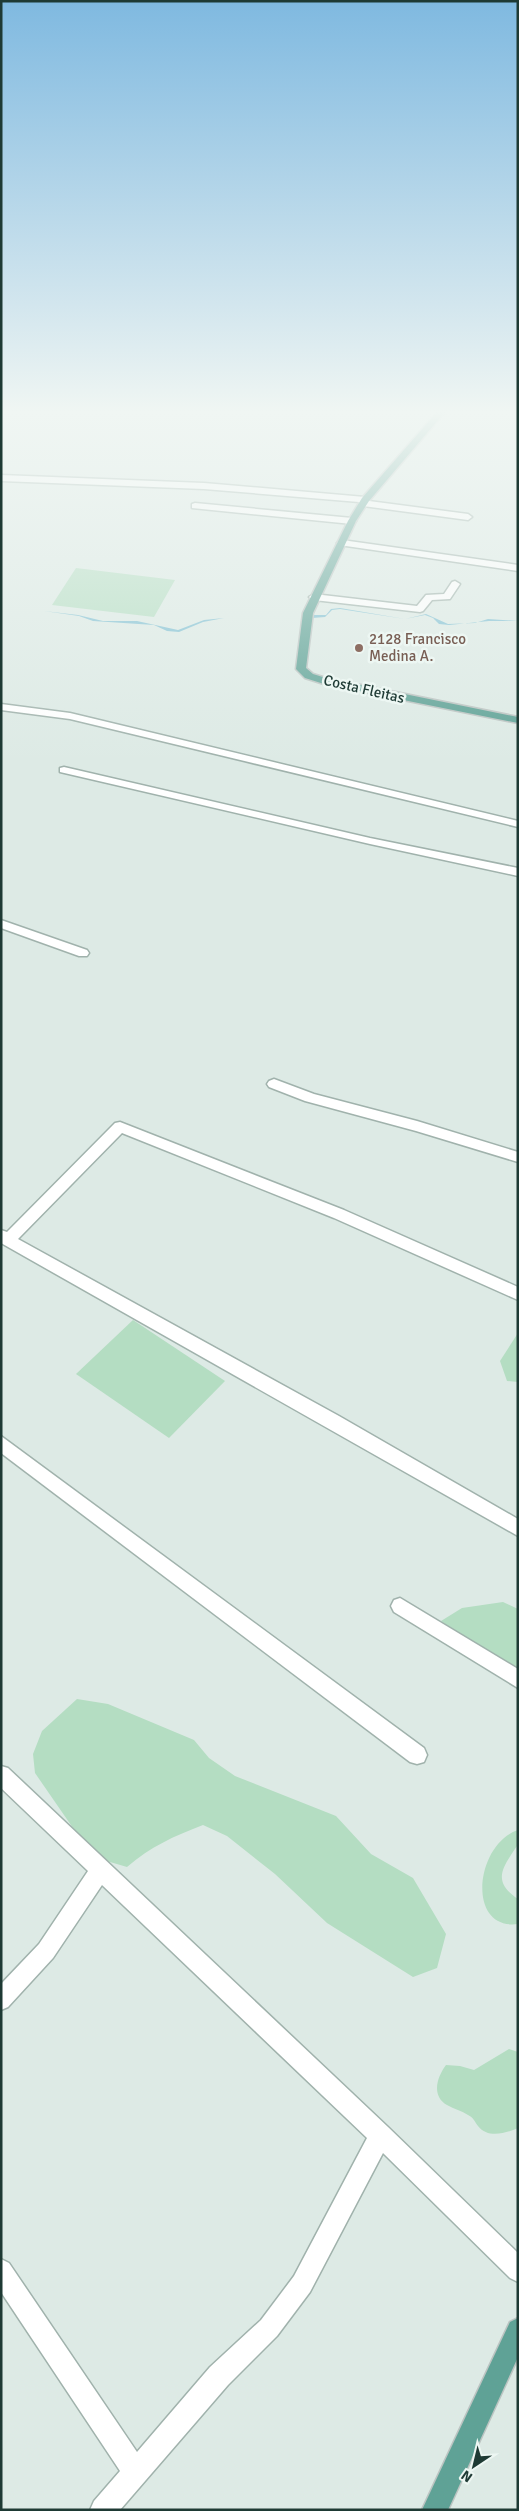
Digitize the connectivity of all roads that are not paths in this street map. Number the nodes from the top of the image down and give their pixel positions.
1 (348, 529) edge
2 (342, 543) junction
3 (518, 568) edge
4 (455, 584) dead end
5 (314, 597) junction
6 (1, 707) edge
7 (518, 720) edge
8 (64, 770) dead end
9 (518, 824) edge
10 (518, 872) edge
11 (1, 924) edge
12 (83, 953) dead end
13 (274, 1084) dead end
14 (518, 1157) edge
15 (5, 1238) edge
16 (518, 1294) edge
17 (1, 1444) edge
18 (518, 1528) edge
19 (400, 1606) dead end
20 (518, 1679) edge
21 (417, 1754) dead end
22 (1, 1776) edge
23 (100, 1870) junction
24 (1, 2000) edge
25 (380, 2135) junction
26 (518, 2270) edge
27 (1, 2271) edge
28 (518, 2330) edge
29 (135, 2471) junction
30 (103, 2510) edge
31 (435, 2510) edge

1 - 2 main road, Costa Fleitas
2 - 3 street
2 - 5 main road, Costa Fleitas
4 - 5 street
5 - 7 main road, Costa Fleitas
6 - 9 street
8 - 10 street
11 - 12 street
13 - 14 street
15 - 16 street
15 - 18 street
17 - 21 street
19 - 20 street
22 - 23 street
23 - 24 street
23 - 25 street
25 - 26 street
25 - 29 street
27 - 29 street
28 - 31 main road
29 - 30 street

